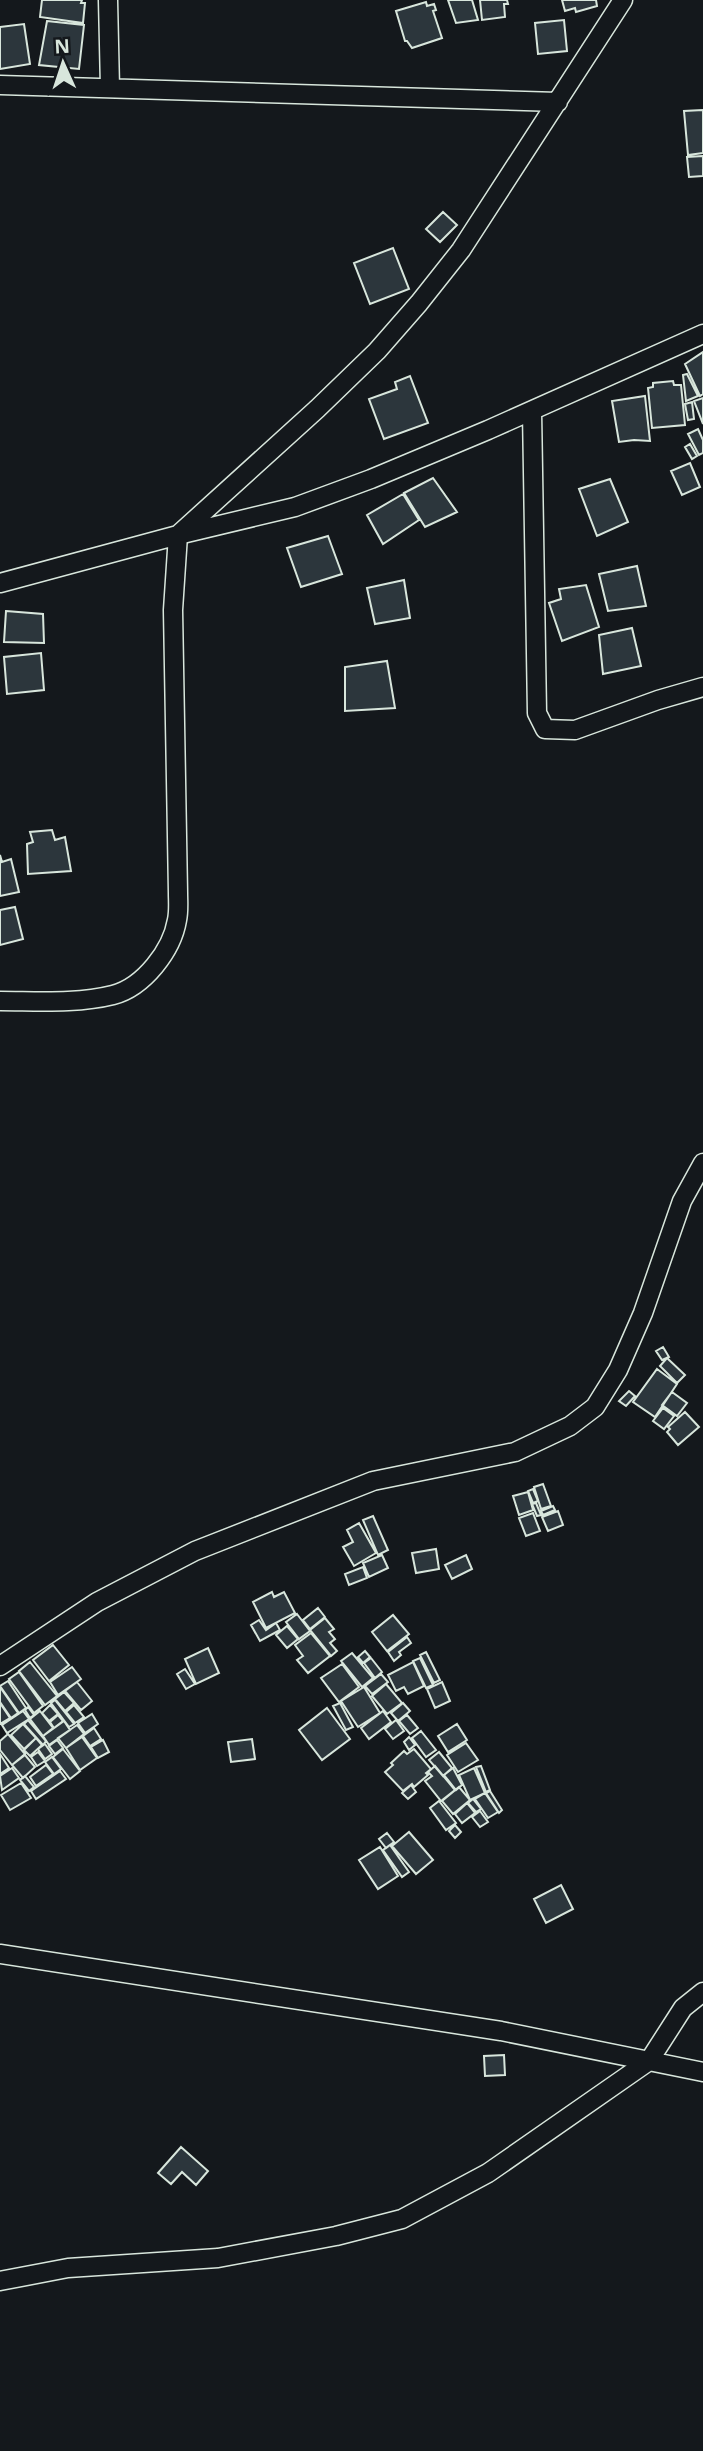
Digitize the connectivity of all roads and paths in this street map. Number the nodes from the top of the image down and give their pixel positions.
1 (108, 0) edge
2 (623, 0) edge
3 (0, 85) edge
4 (110, 88) junction
5 (558, 102) junction
6 (703, 334) edge
7 (532, 411) junction
8 (178, 535) junction
9 (0, 583) edge
10 (703, 687) edge
11 (0, 1002) edge
12 (703, 1163) edge
13 (0, 1666) edge
14 (0, 1954) edge
15 (703, 1992) edge
16 (649, 2061) junction
17 (703, 2072) edge
18 (0, 2281) edge

1 - 4 street
2 - 5 street
3 - 4 street
4 - 5 street
5 - 8 street
6 - 7 street
7 - 8 street
7 - 10 street
8 - 9 street
8 - 11 street
12 - 13 street
14 - 16 street
15 - 16 street
16 - 17 street
16 - 18 street

